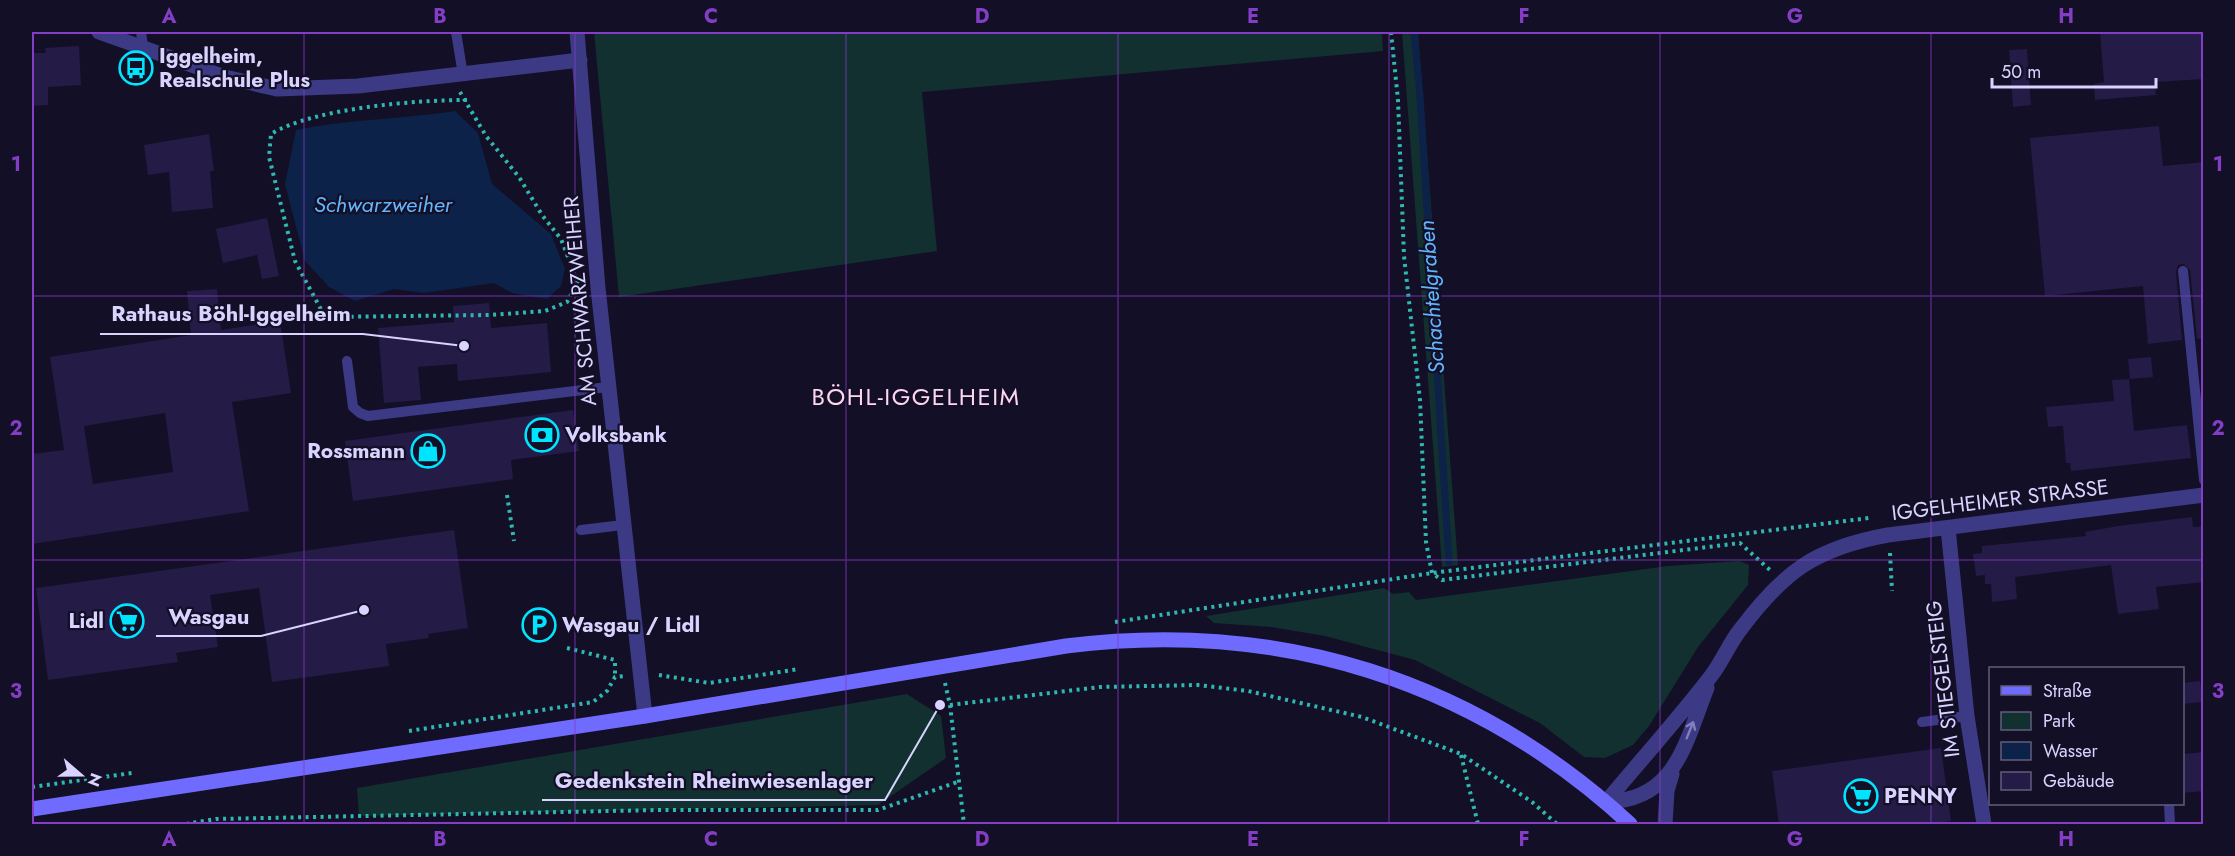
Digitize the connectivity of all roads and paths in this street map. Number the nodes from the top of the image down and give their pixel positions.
1 (99, 32) edge
2 (456, 32) edge
3 (577, 32) edge
4 (1391, 32) edge
5 (142, 39) edge
6 (580, 60) junction
7 (463, 75) junction
8 (446, 76) junction
9 (467, 100) junction
10 (2183, 271) dead end
11 (578, 281) junction
12 (598, 288) junction
13 (347, 361) dead end
14 (608, 387) junction
15 (2204, 480) edge
16 (507, 495) dead end
17 (2204, 495) edge
18 (623, 525) junction
19 (1948, 528) junction
20 (581, 530) dead end
21 (514, 541) dead end
22 (1782, 581) junction
23 (567, 648) dead end
24 (941, 665) junction
25 (1712, 675) junction
26 (615, 677) dead end
27 (950, 705) junction
28 (645, 716) junction
29 (1967, 716) junction
30 (1922, 722) dead end
31 (1461, 754) junction
32 (1675, 766) junction
33 (960, 781) junction
34 (1606, 802) junction
35 (2169, 805) edge
36 (32, 809) edge
37 (186, 825) edge
38 (964, 825) edge
39 (1478, 825) edge
40 (1557, 825) edge
41 (1630, 825) edge
42 (1665, 825) edge
43 (1984, 825) edge
44 (2170, 825) edge

1 - 5 street
2 - 7 lane
3 - 6 street, AM SCHWARZWEIHER
4 - 22 path
5 - 8 street
6 - 7 street
6 - 12 street, AM SCHWARZWEIHER
7 - 8 street
8 - 9 path
9 - 11 path
9 - 11 path
10 - 15 lane
11 - 12 path
12 - 14 street, AM SCHWARZWEIHER
13 - 14 lane
14 - 18 street, AM SCHWARZWEIHER
16 - 21 path
17 - 19 street, IGGELHEIMER STRASSE
18 - 20 lane
18 - 28 street, AM SCHWARZWEIHER
19 - 22 street, IGGELHEIMER STRASSE
19 - 29 street, IM STIEGELSTEIG
22 - 25 street, IGGELHEIMER STRASSE
23 - 26 path
24 - 27 path
24 - 28 main road
24 - 34 main road
32 -> 25 street
25 - 34 street
27 - 31 path
27 - 33 path
28 - 36 main road
29 - 30 lane
29 - 43 street, IM STIEGELSTEIG
31 - 39 path
31 - 40 path
32 - 34 street
32 - 42 street
33 - 37 path
33 - 38 path
34 - 41 main road
35 - 44 lane

